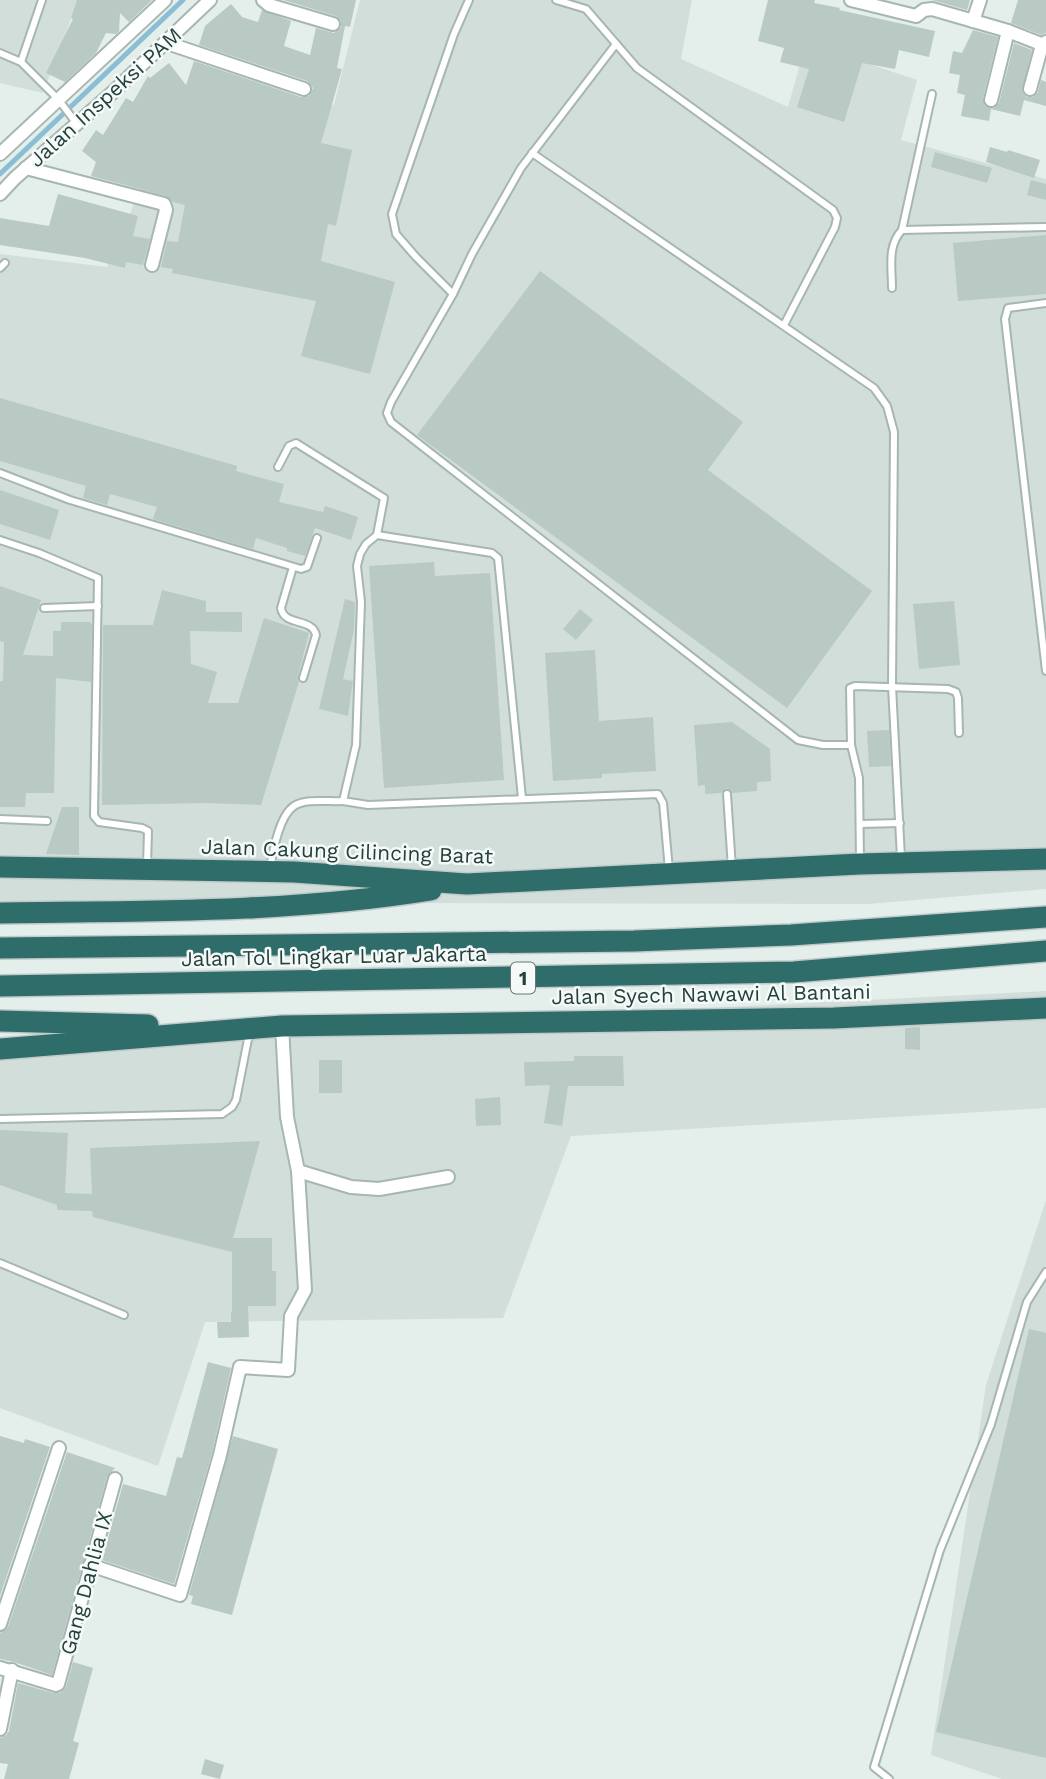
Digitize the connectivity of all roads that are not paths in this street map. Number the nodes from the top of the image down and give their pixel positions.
1 (42, 0) edge
2 (165, 0) edge
3 (210, 0) edge
4 (263, 0) edge
5 (469, 0) edge
6 (556, 0) edge
7 (851, 0) edge
8 (980, 0) edge
9 (973, 21) junction
10 (333, 24) dead end
11 (1008, 32) junction
12 (167, 43) junction
13 (616, 44) junction
14 (1045, 44) edge
15 (0, 53) edge
16 (21, 62) junction
17 (304, 89) dead end
18 (1030, 89) dead end
19 (932, 94) dead end
20 (991, 100) dead end
21 (60, 101) junction
22 (76, 123) junction
23 (532, 153) junction
24 (0, 154) edge
25 (26, 168) junction
26 (0, 194) edge
27 (1046, 227) edge
28 (902, 230) junction
29 (152, 265) dead end
30 (892, 288) dead end
31 (453, 294) junction
32 (1046, 303) edge
33 (784, 324) junction
34 (278, 467) dead end
35 (0, 473) edge
36 (377, 535) junction
37 (317, 538) dead end
38 (0, 540) edge
39 (293, 567) junction
40 (98, 606) junction
41 (44, 608) dead end
42 (1044, 633) edge
43 (1046, 671) edge
44 (303, 678) dead end
45 (892, 686) junction
46 (959, 733) dead end
47 (851, 745) junction
48 (727, 794) dead end
49 (522, 798) junction
50 (343, 802) junction
51 (0, 818) edge
52 (47, 821) dead end
53 (900, 823) junction
54 (860, 824) junction
55 (1046, 859) edge
56 (902, 862) junction
57 (860, 864) junction
58 (0, 867) edge
59 (146, 869) junction
60 (732, 870) junction
61 (269, 872) junction
62 (669, 873) junction
63 (467, 884) junction
64 (0, 913) edge
65 (1046, 917) edge
66 (0, 948) edge
67 (1046, 951) edge
68 (0, 986) edge
69 (1046, 1008) edge
70 (0, 1021) edge
71 (282, 1026) junction
72 (250, 1027) junction
73 (0, 1049) edge
74 (0, 1119) edge
75 (298, 1171) junction
76 (448, 1177) dead end
77 (0, 1263) edge
78 (1046, 1272) edge
79 (124, 1314) dead end
80 (59, 1448) dead end
81 (115, 1479) dead end
82 (90, 1565) junction
83 (0, 1624) edge
84 (6, 1669) edge
85 (0, 1729) edge
86 (889, 1779) edge

1 - 16 lane
2 - 21 street
3 - 12 street, Jalan Inspeksi PAM
4 - 10 street
5 - 31 lane
6 - 13 lane
7 - 9 street
8 - 9 street
9 - 11 street
11 - 14 street
11 - 20 street
12 - 17 street
12 - 22 street, Jalan Inspeksi PAM
13 - 23 lane
13 - 33 lane
14 - 18 street
15 - 16 lane
16 - 21 lane
19 - 28 lane
21 - 22 lane
21 - 24 street
22 - 25 street, Jalan Inspeksi PAM
23 - 31 lane
23 - 33 lane
25 - 26 street, Jalan Inspeksi PAM
25 - 29 street
27 - 28 lane
28 - 30 lane
31 - 47 lane
32 - 42 lane
33 - 45 lane
34 - 36 lane
35 - 39 lane
36 - 49 lane
36 - 50 lane
37 - 39 lane
38 - 40 lane
39 - 44 lane
40 - 41 lane
40 - 59 lane
42 - 43 lane
45 - 46 lane
45 - 47 lane
45 - 53 lane
47 - 54 lane
48 - 60 lane
49 - 50 lane
49 - 62 lane
50 - 61 lane
51 - 52 lane
53 - 54 lane
53 - 56 lane
54 - 57 lane
55 - 56 highway
56 - 57 highway, Jalan Cakung Cilincing Barat
57 - 60 highway, Jalan Cakung Cilincing Barat
58 - 59 highway, Jalan Cakung Cilincing Barat
59 - 61 highway, Jalan Cakung Cilincing Barat
60 - 62 highway, Jalan Cakung Cilincing Barat
61 - 63 highway, Jalan Cakung Cilincing Barat
62 - 63 highway, Jalan Cakung Cilincing Barat
63 - 64 highway
65 - 66 highway, Jalan Tol Lingkar Luar Jakarta / 1
67 - 68 highway, Jalan Tol Lingkar Luar Jakarta / 1
69 - 71 highway, Jalan Syech Nawawi Al Bantani
70 - 72 highway
71 - 72 highway, Jalan Syech Nawawi Al Bantani
71 - 75 street
72 - 73 highway
72 - 74 lane
75 - 76 street
75 - 82 street
77 - 79 lane
78 - 86 lane
80 - 83 street
81 - 82 street, Gang Dahlia IX
82 - 84 street, Gang Dahlia IX
84 - 85 street

